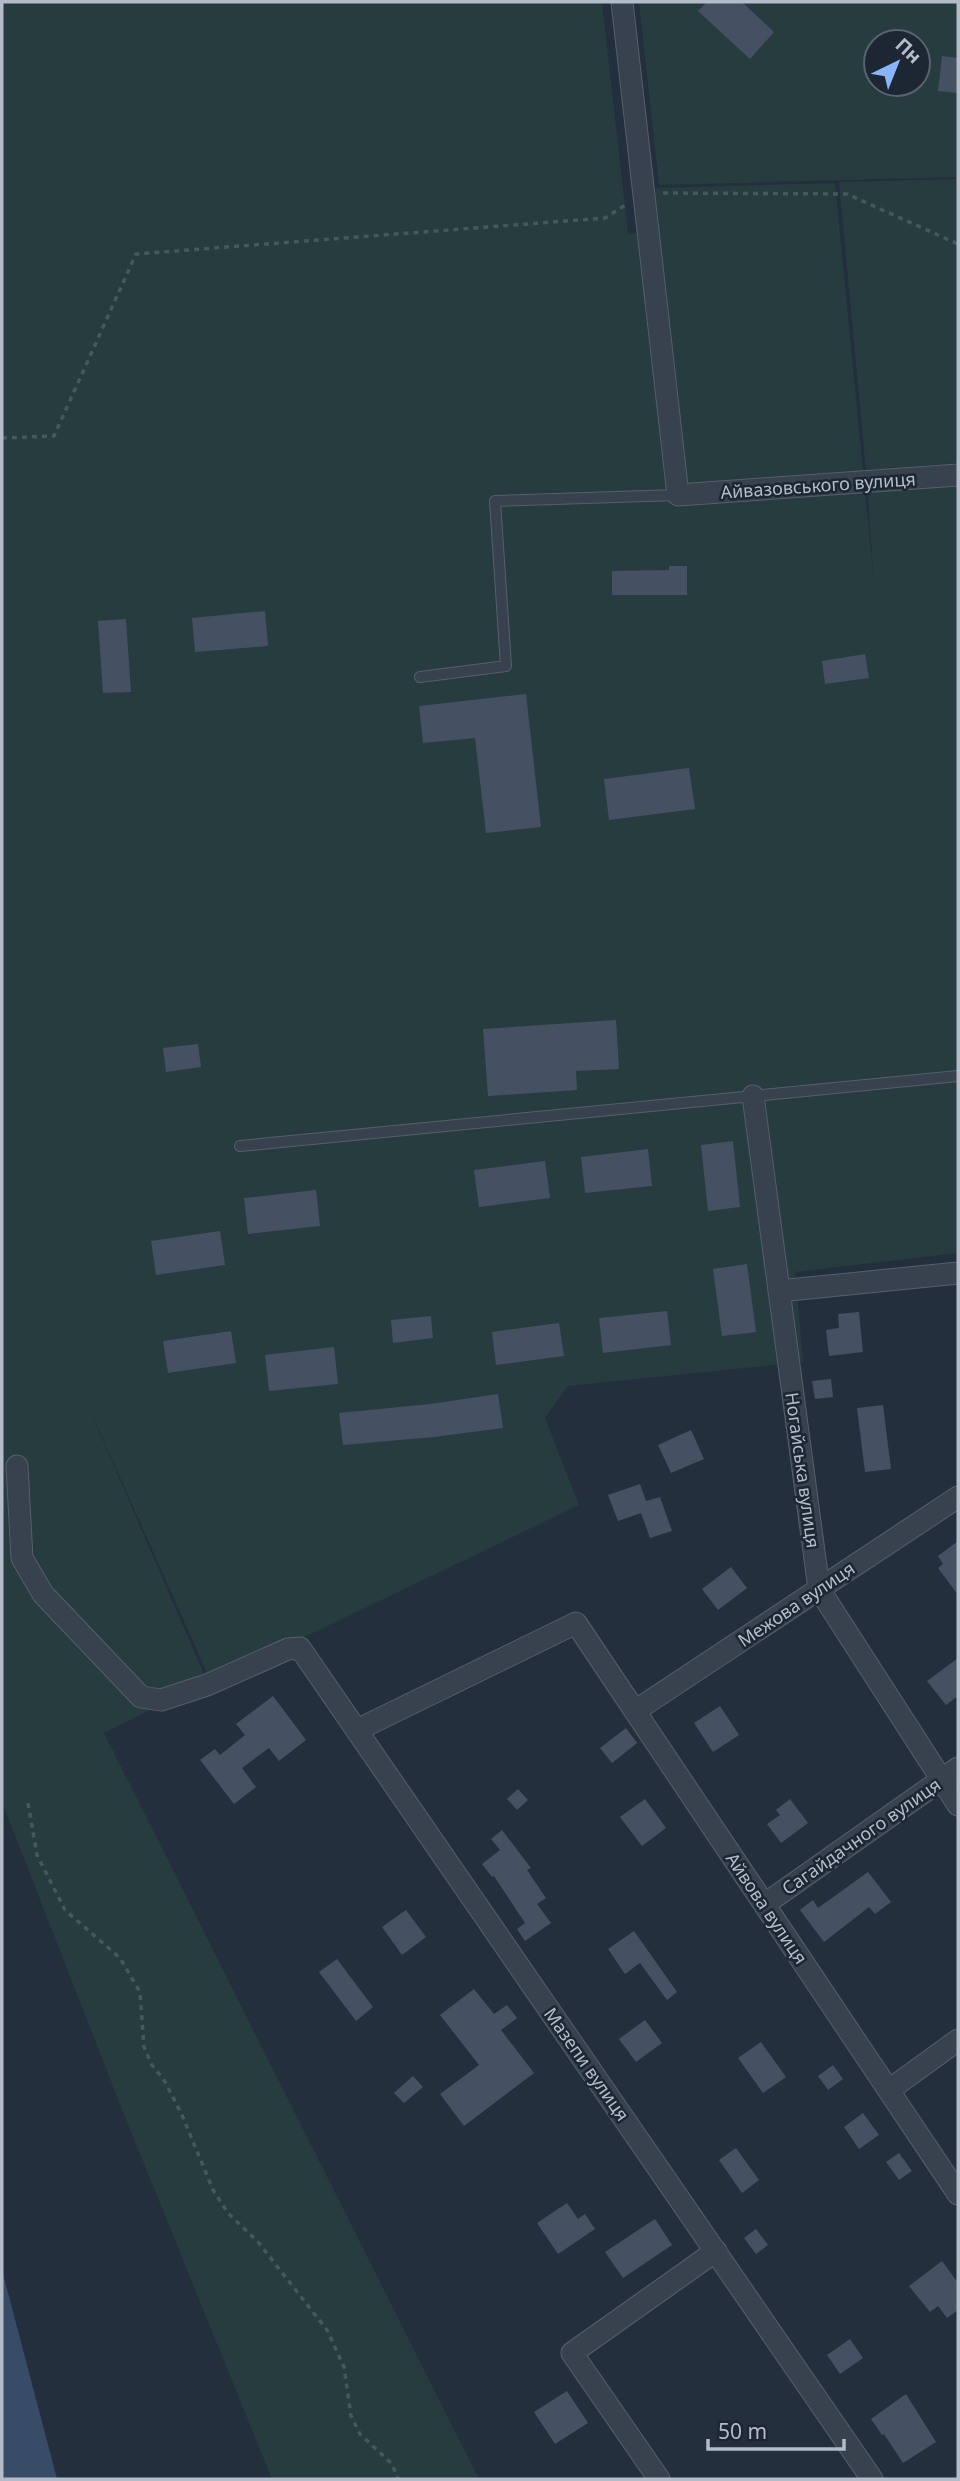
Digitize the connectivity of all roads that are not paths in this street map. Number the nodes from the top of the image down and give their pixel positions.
1 (622, 2) edge
2 (958, 475) edge
3 (678, 495) junction
4 (420, 677) dead end
5 (958, 1076) edge
6 (753, 1096) junction
7 (240, 1146) dead end
8 (958, 1273) edge
9 (779, 1291) junction
10 (17, 1466) dead end
11 (958, 1497) edge
12 (819, 1589) junction
13 (635, 1711) junction
14 (357, 1730) junction
15 (958, 1768) edge
16 (940, 1781) junction
17 (958, 1805) edge
18 (765, 1904) junction
19 (958, 2040) edge
20 (889, 2090) junction
21 (958, 2193) edge
22 (716, 2251) junction
23 (659, 2479) edge
24 (872, 2479) edge

1 - 3 street
2 - 3 street, Айвазовського вулиця
3 - 4 lane
5 - 6 lane
6 - 7 lane
6 - 9 street, Ногайська вулиця
8 - 9 street
9 - 12 street, Ногайська вулиця
10 - 14 street, Мазепи вулиця
11 - 12 street, Межова вулиця
12 - 13 street, Межова вулиця
12 - 16 street, Ногайська вулиця
13 - 14 street, Айвова вулиця
13 - 18 street, Айвова вулиця
14 - 22 street, Мазепи вулиця
15 - 16 street, Сагайдачного вулиця
16 - 17 street, Ногайська вулиця
16 - 18 street, Сагайдачного вулиця
18 - 20 street, Айвова вулиця
19 - 20 street
20 - 21 street, Айвова вулиця
22 - 23 street
22 - 24 street, Мазепи вулиця

